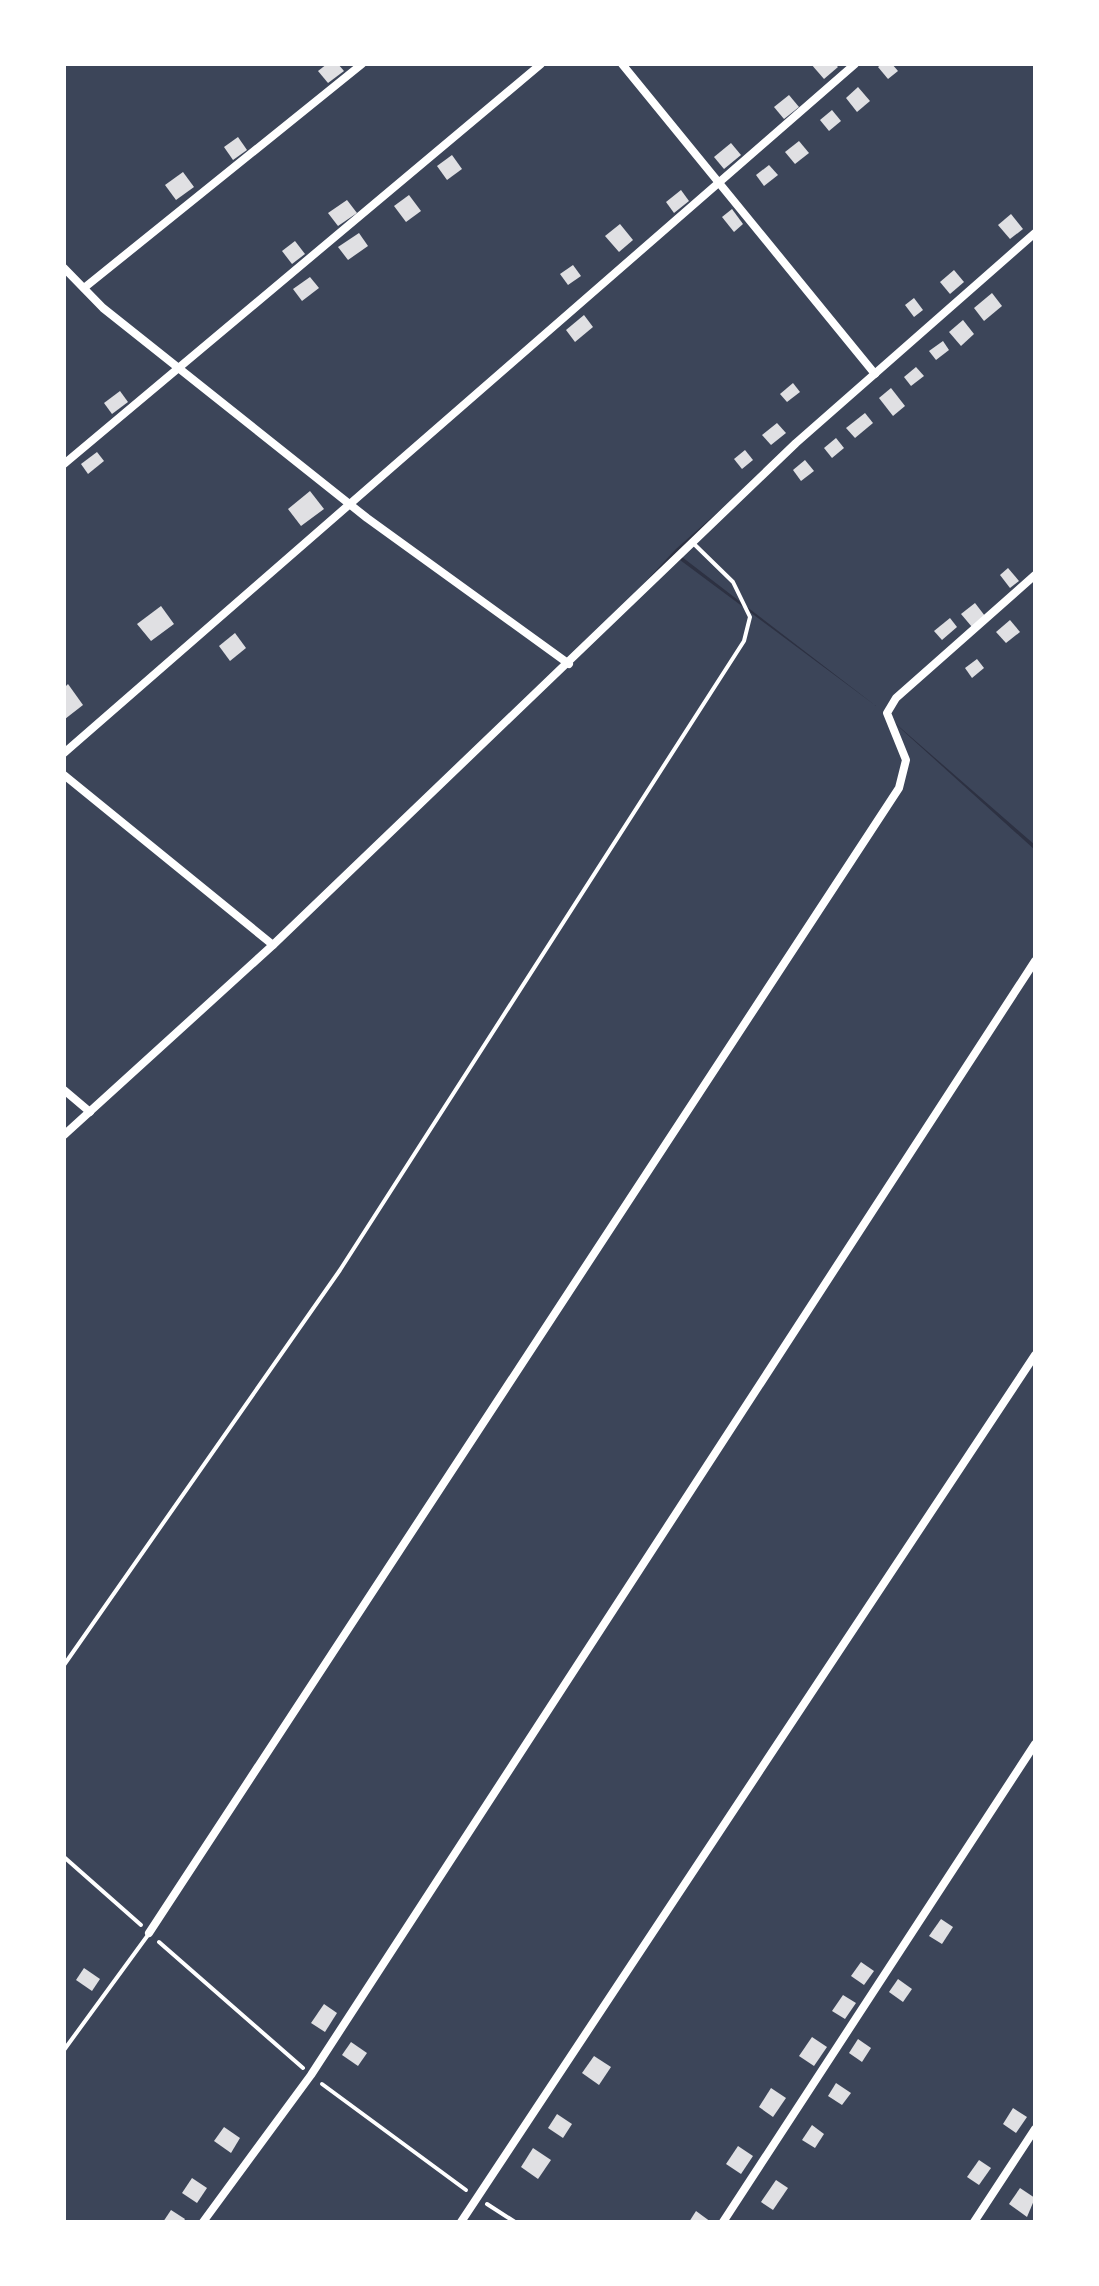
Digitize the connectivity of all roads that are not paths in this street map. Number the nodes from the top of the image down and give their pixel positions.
1 (362, 64) edge
2 (541, 64) edge
3 (622, 64) edge
4 (855, 64) edge
5 (720, 182) junction
6 (1035, 233) edge
7 (64, 268) edge
8 (84, 288) junction
9 (180, 369) junction
10 (875, 374) junction
11 (64, 464) edge
12 (349, 504) junction
13 (691, 542) junction
14 (1035, 575) edge
15 (569, 664) junction
16 (64, 753) edge
17 (64, 775) edge
18 (273, 945) junction
19 (1035, 961) edge
20 (64, 1090) edge
21 (90, 1112) junction
22 (64, 1135) edge
23 (1035, 1355) edge
24 (64, 1665) edge
25 (1035, 1744) edge
26 (149, 1933) joint
27 (64, 2050) edge
28 (1035, 2129) edge
29 (203, 2222) edge
30 (461, 2222) edge
31 (723, 2222) edge
32 (974, 2222) edge

1 - 8 street
2 - 9 street
3 - 5 street
4 - 5 street
5 - 10 street
5 - 12 street
6 - 10 street
7 - 8 street
8 - 9 street
9 - 11 street
9 - 12 street
10 - 13 street
12 - 15 street
12 - 16 street
13 - 15 street
13 - 24 lane
14 - 26 street
15 - 18 street
17 - 18 street
18 - 21 street
19 - 29 street
20 - 21 street
21 - 22 street
23 - 30 street
25 - 31 street
26 - 27 lane
28 - 32 street

